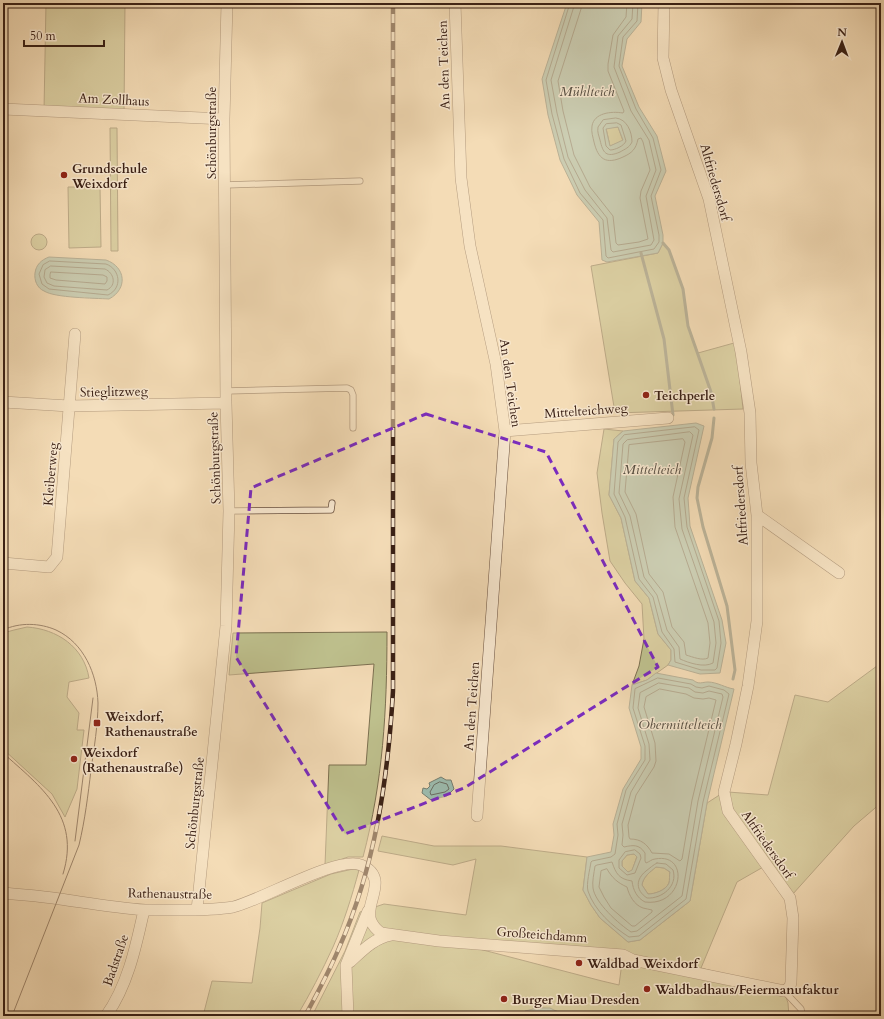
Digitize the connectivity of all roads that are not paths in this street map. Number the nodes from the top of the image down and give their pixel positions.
1 (227, 3) edge
2 (454, 3) edge
3 (664, 3) edge
4 (3, 109) edge
5 (224, 118) junction
6 (360, 181) dead end
7 (224, 185) junction
8 (75, 334) dead end
9 (226, 391) junction
10 (3, 402) edge
11 (226, 403) junction
12 (70, 406) junction
13 (668, 418) dead end
14 (353, 428) dead end
15 (505, 431) junction
16 (332, 503) dead end
17 (229, 511) junction
18 (757, 515) junction
19 (3, 563) edge
20 (839, 573) dead end
21 (477, 816) dead end
22 (353, 863) joint
23 (3, 893) edge
24 (371, 901) junction
25 (144, 910) junction
26 (197, 910) junction
27 (394, 935) junction
28 (346, 965) junction
29 (784, 991) junction
30 (106, 1016) edge
31 (348, 1016) edge
32 (802, 1016) edge

1 - 5 street, Schönburgstraße
2 - 15 street, An den Teichen
3 - 18 street, Altfriedersdorf
4 - 5 street, Am Zollhaus
5 - 7 street, Schönburgstraße
6 - 7 lane
7 - 9 street, Schönburgstraße
8 - 12 street, Kleiberweg
9 - 11 street, Schönburgstraße
9 - 14 lane
10 - 12 street, Stieglitzweg
11 - 12 street, Stieglitzweg
11 - 17 street, Schönburgstraße
12 - 19 street, Kleiberweg
13 - 15 street, Mittelteichweg
15 - 21 street, An den Teichen
16 - 17 lane
17 - 26 street, Schönburgstraße
18 - 20 street
18 - 29 street, Altfriedersdorf
22 - 24 street, Großteichdamm
22 - 26 street, Rathenaustraße
23 - 25 street, Rathenaustraße
24 - 27 street, Großteichdamm
24 - 28 street
25 - 26 street, Rathenaustraße
25 - 30 street, Badstraße
27 - 28 street
27 - 29 street, Großteichdamm
28 - 31 street
29 - 32 lane

